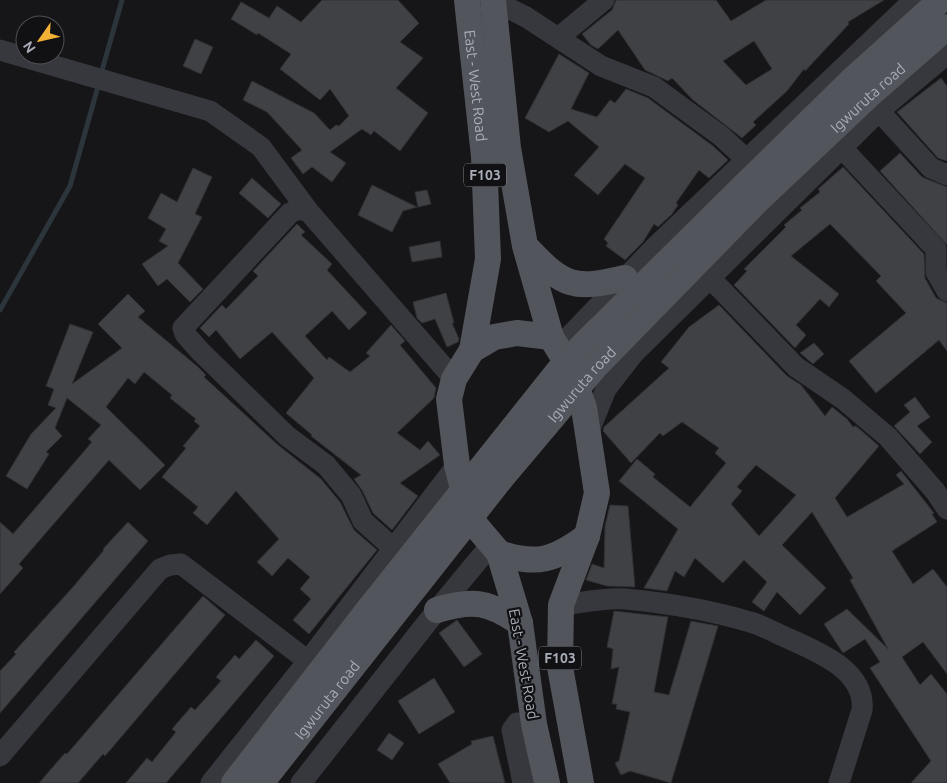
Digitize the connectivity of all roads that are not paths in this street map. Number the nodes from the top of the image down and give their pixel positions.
1 (467, 0) edge
2 (604, 0) edge
3 (914, 0) edge
4 (941, 0) edge
5 (493, 5) edge
6 (947, 27) edge
7 (558, 38) junction
8 (0, 50) edge
9 (947, 54) edge
10 (879, 111) junction
11 (841, 147) junction
12 (746, 159) junction
13 (947, 175) edge
14 (751, 193) junction
15 (310, 212) junction
16 (525, 246) junction
17 (709, 277) junction
18 (625, 278) junction
19 (947, 291) edge
20 (554, 343) junction
21 (472, 350) junction
22 (454, 379) junction
23 (589, 431) junction
24 (457, 465) junction
25 (947, 509) edge
26 (587, 536) junction
27 (393, 548) junction
28 (494, 550) junction
29 (561, 605) junction
30 (437, 610) junction
31 (378, 616) junction
32 (520, 623) junction
33 (308, 661) junction
34 (534, 724) junction
35 (0, 756) edge
36 (211, 783) edge
37 (234, 783) edge
38 (261, 783) edge
39 (302, 783) edge
40 (523, 783) edge
41 (547, 783) edge
42 (581, 783) edge
43 (839, 783) edge

1 - 21 main road, East - West Road / F103
2 - 7 street
3 - 12 street
4 - 14 main road, Igwuruta road
5 - 7 street
5 - 16 main road, East - West Road / F103
6 - 14 main road, Igwuruta road
7 - 12 street
8 - 15 street
9 - 10 street
10 - 11 street
10 - 13 street
11 - 17 street
11 - 19 street
12 - 18 street
14 - 31 main road, Igwuruta road, bridge
15 - 22 street
15 - 27 street
16 - 18 main road
16 - 20 main road, East - West Road / F103
17 - 23 street
17 - 25 street
18 - 20 street
20 - 21 main road
20 - 23 main road, East - West Road
21 - 22 main road, East - West Road
22 - 24 main road, East - West Road
23 - 26 main road, East - West Road
24 - 27 street
24 - 28 main road, East - West Road
26 - 28 main road
26 - 29 main road, F103
27 - 33 street
28 - 30 street
28 - 32 main road, East - West Road / F103
29 - 42 main road, F103
29 - 43 street
30 - 32 main road
30 - 39 street
31 - 37 main road, Igwuruta road
31 - 38 main road, Igwuruta road
32 - 34 main road, East - West Road / F103
33 - 35 street
33 - 36 street
34 - 40 street
34 - 41 main road, East - West Road / F103

